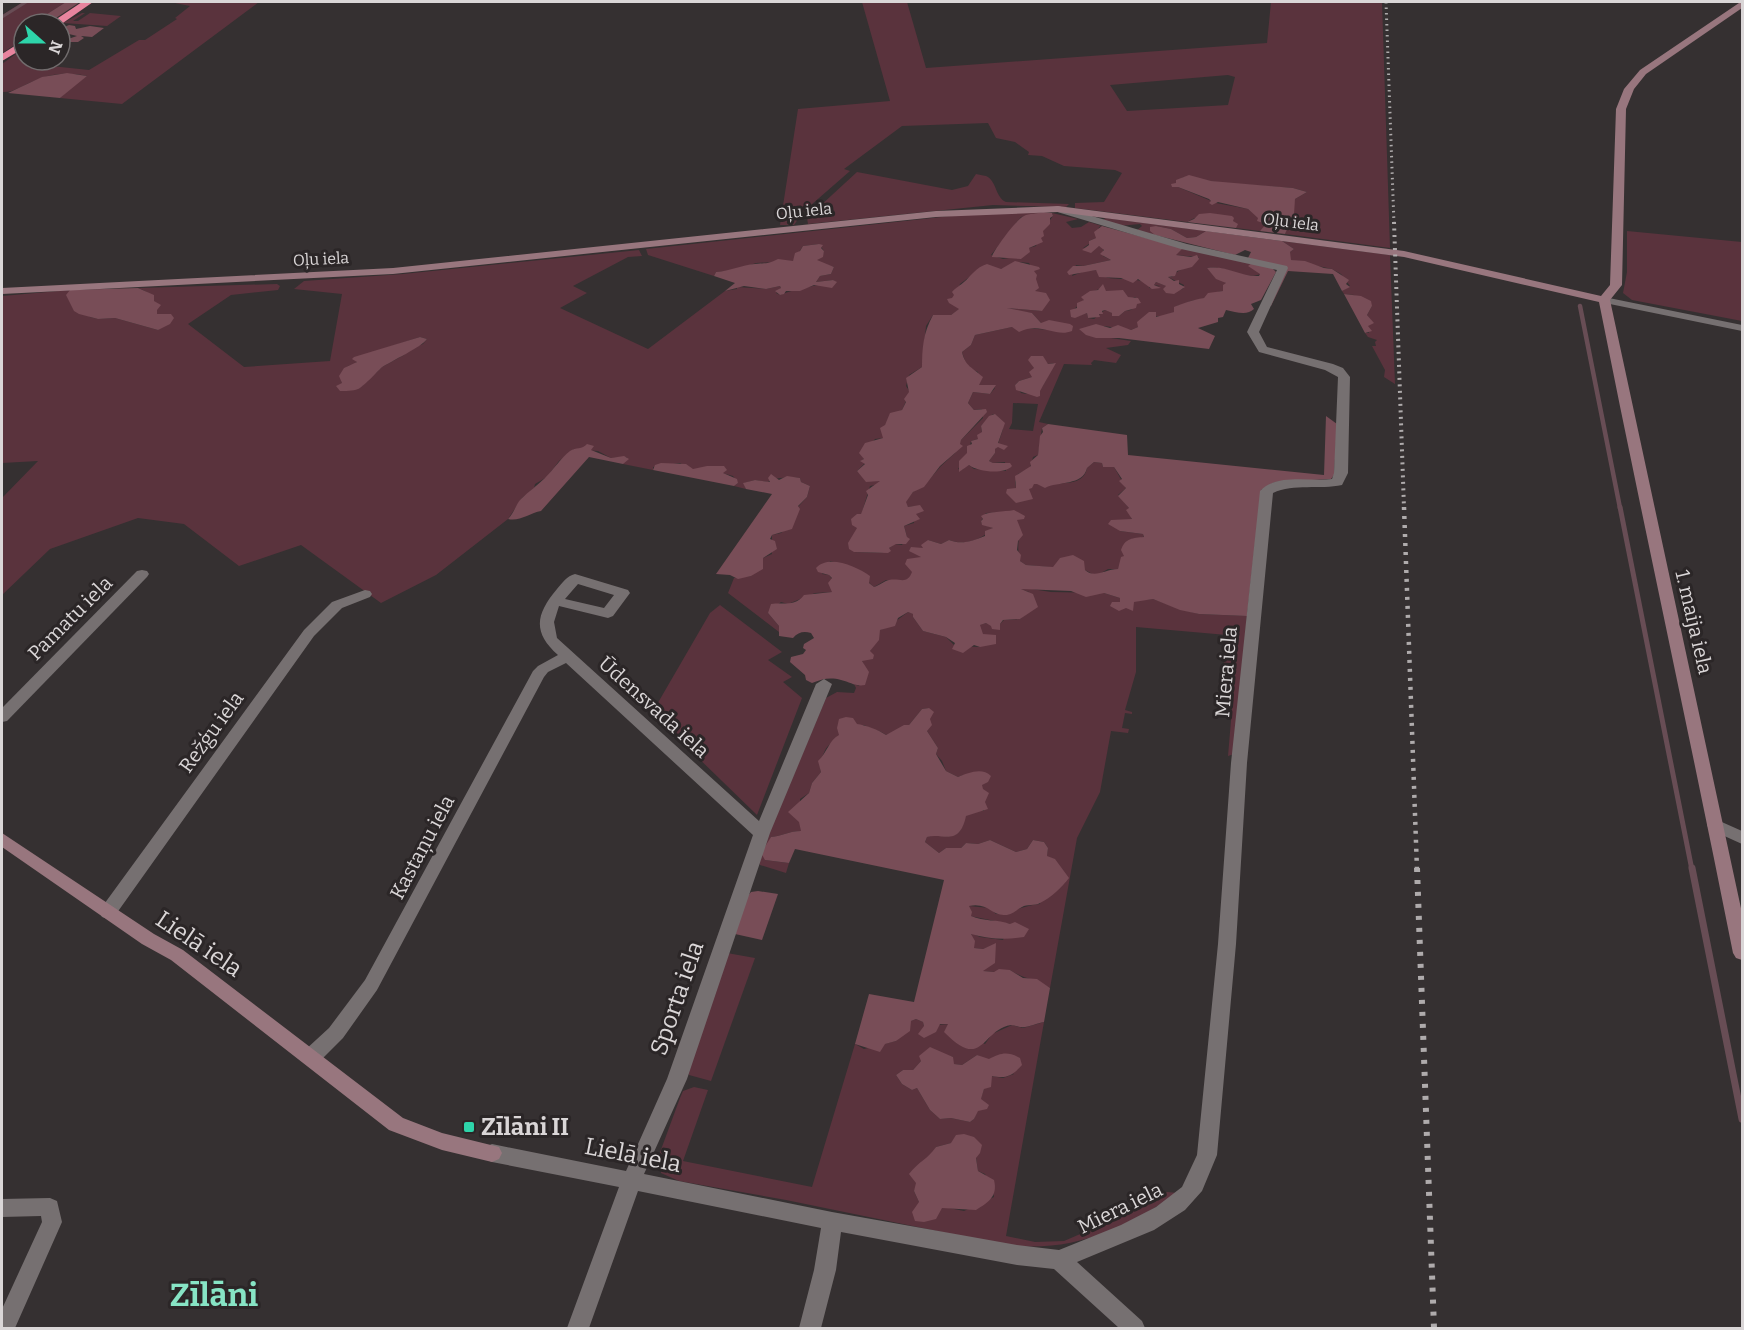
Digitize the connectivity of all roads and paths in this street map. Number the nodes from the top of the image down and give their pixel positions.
1 (88, 2) edge
2 (1743, 5) edge
3 (72, 12) edge
4 (1058, 209) junction
5 (2, 291) edge
6 (1604, 300) junction
7 (1743, 328) edge
8 (142, 574) dead end
9 (365, 594) dead end
10 (555, 601) dead end
11 (566, 657) junction
12 (824, 684) dead end
13 (2, 717) edge
14 (1715, 825) junction
15 (762, 833) junction
16 (1743, 838) edge
17 (2, 839) edge
18 (108, 912) junction
19 (1743, 953) edge
20 (311, 1057) junction
21 (631, 1181) junction
22 (2, 1208) edge
23 (832, 1221) junction
24 (1059, 1260) junction
25 (4, 1329) edge
26 (578, 1329) edge
27 (810, 1329) edge
28 (1134, 1329) edge

1 - 3 highway
2 - 6 street
4 - 5 street, Oļu iela
4 - 6 street, Oļu iela
4 - 24 street, Miera iela
6 - 7 street
6 - 14 street, 1. maija iela
8 - 13 street, Pamatu iela
9 - 18 street, Režģu iela
10 - 11 street, Ūdensvada iela
11 - 15 street, Ūdensvada iela
11 - 20 street, Kastaņu iela
12 - 15 street, Sporta iela
14 - 16 street
14 - 19 street, 1. maija iela
15 - 21 street, Sporta iela
17 - 18 street, Lielā iela
18 - 20 street, Lielā iela
20 - 21 street, Lielā iela
21 - 23 street, Lielā iela
21 - 26 street, Sporta iela
22 - 25 street
23 - 24 street, Lielā iela
23 - 27 street
24 - 28 street

